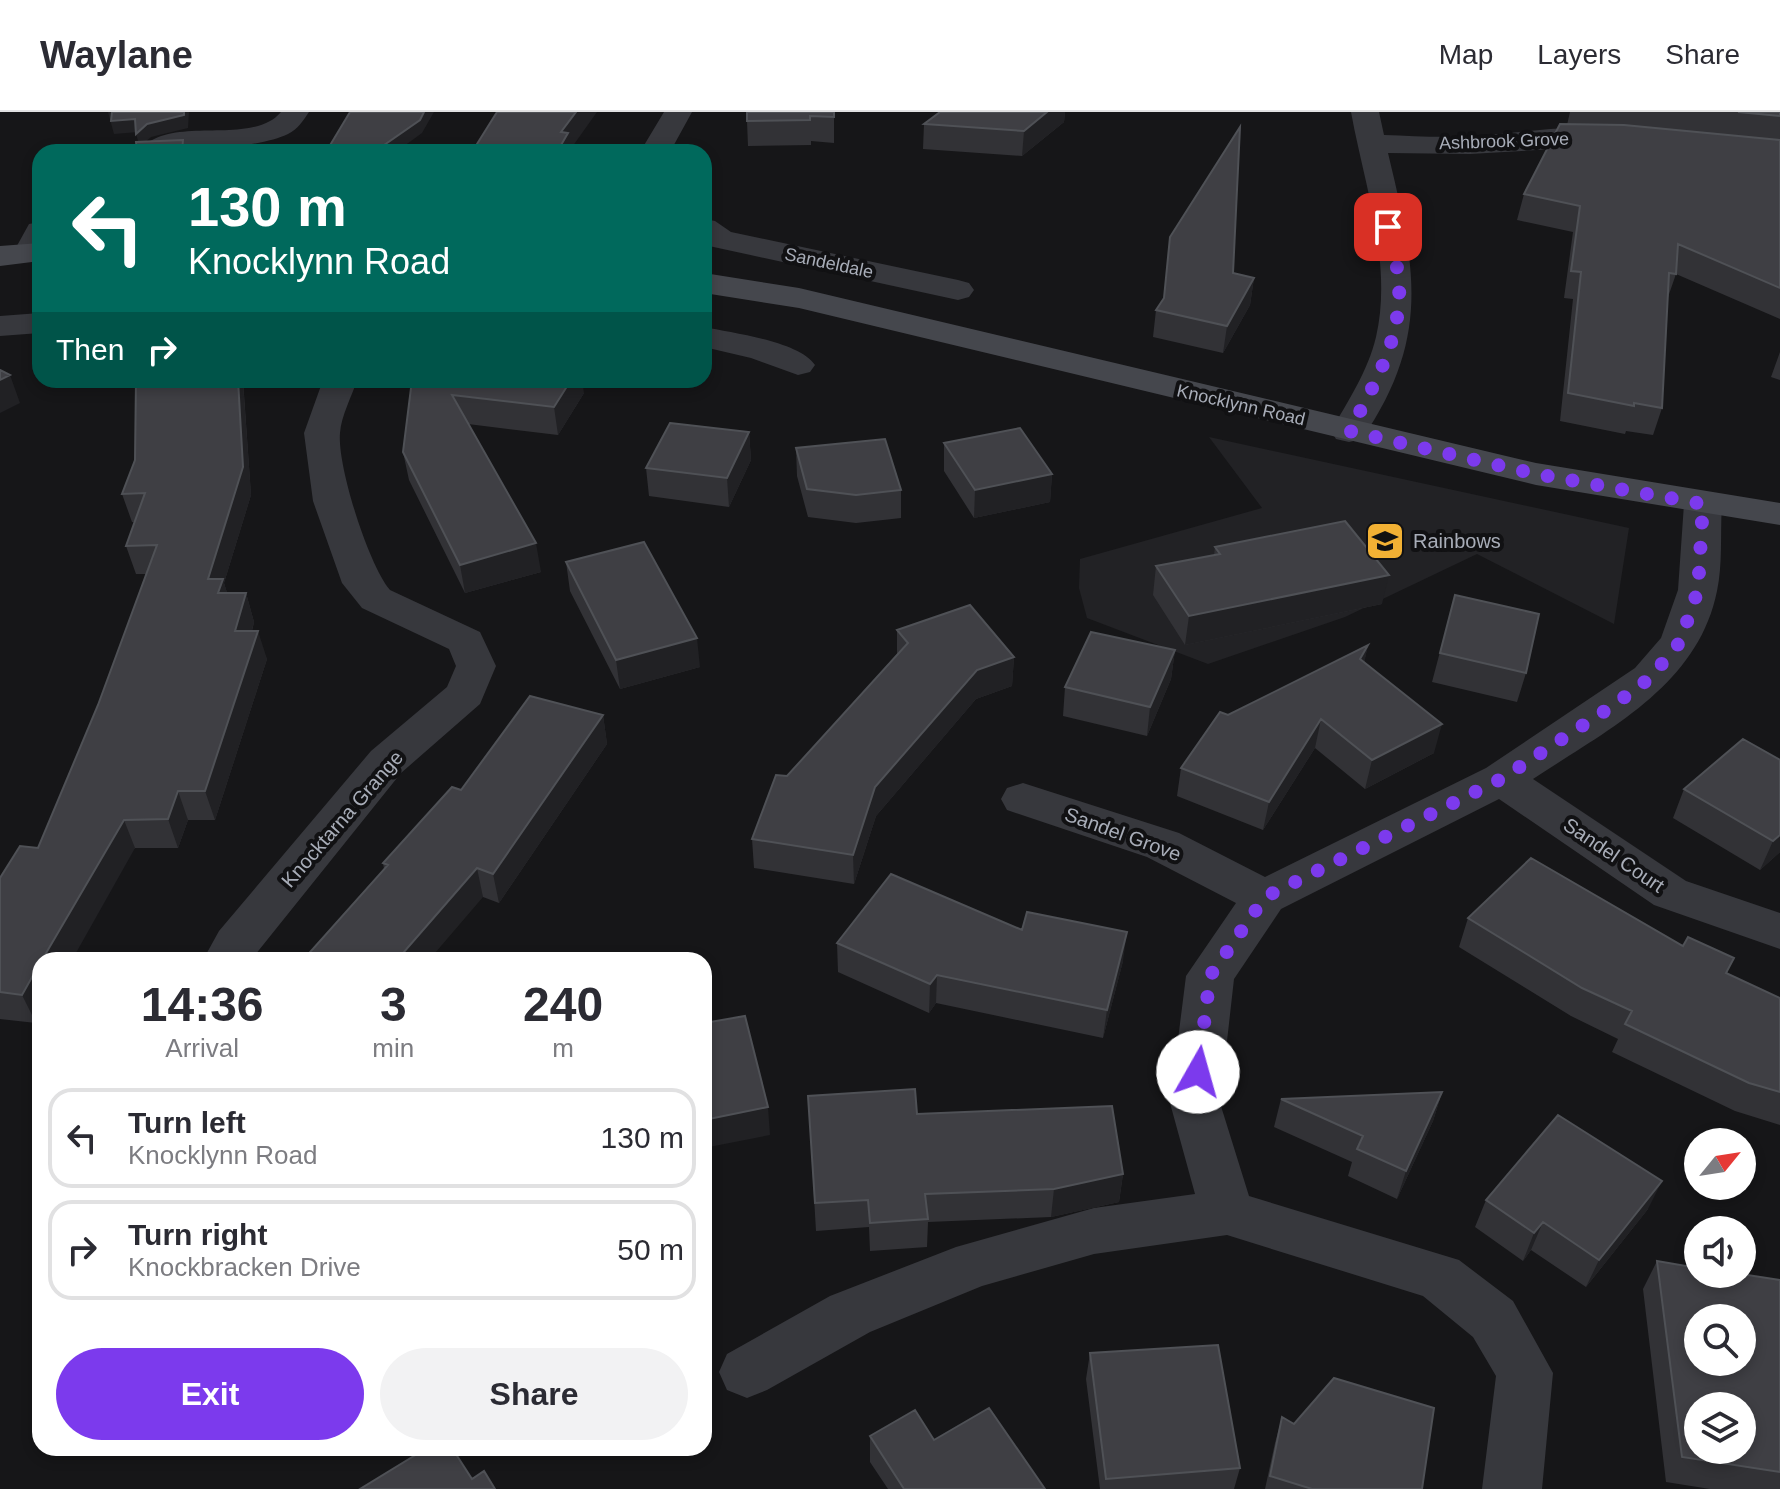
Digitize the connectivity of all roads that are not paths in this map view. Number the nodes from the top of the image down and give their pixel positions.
1 (295, 112) edge
2 (678, 112) edge
3 (1365, 112) edge
4 (1643, 141) edge
5 (173, 144) edge
6 (660, 144) edge
7 (1371, 144) junction
8 (712, 234) edge
9 (712, 284) edge
10 (958, 290) dead end
11 (32, 324) edge
12 (0, 326) edge
13 (712, 339) edge
14 (798, 365) dead end
15 (337, 388) edge
16 (1349, 431) junction
17 (1703, 504) junction
18 (1780, 514) edge
19 (1501, 779) junction
20 (1023, 799) dead end
21 (1265, 897) junction
22 (1780, 931) edge
23 (232, 952) edge
24 (1227, 1212) junction
25 (747, 1372) dead end
26 (1512, 1489) edge

1 - 5 street
2 - 6 street
3 - 7 street
4 - 7 street, Ashbrook Grove
7 - 16 street
8 - 10 street, Sandeldale
9 - 16 street, Knocklynn Road
11 - 12 street
13 - 14 street
15 - 23 street, Knocktarna Grange
16 - 17 street, Knocklynn Road
17 - 18 street, Knocklynn Road
17 - 19 street
19 - 21 street
19 - 22 street, Sandel Court
20 - 21 street, Sandel Grove
21 - 24 street
24 - 25 street
24 - 26 street

